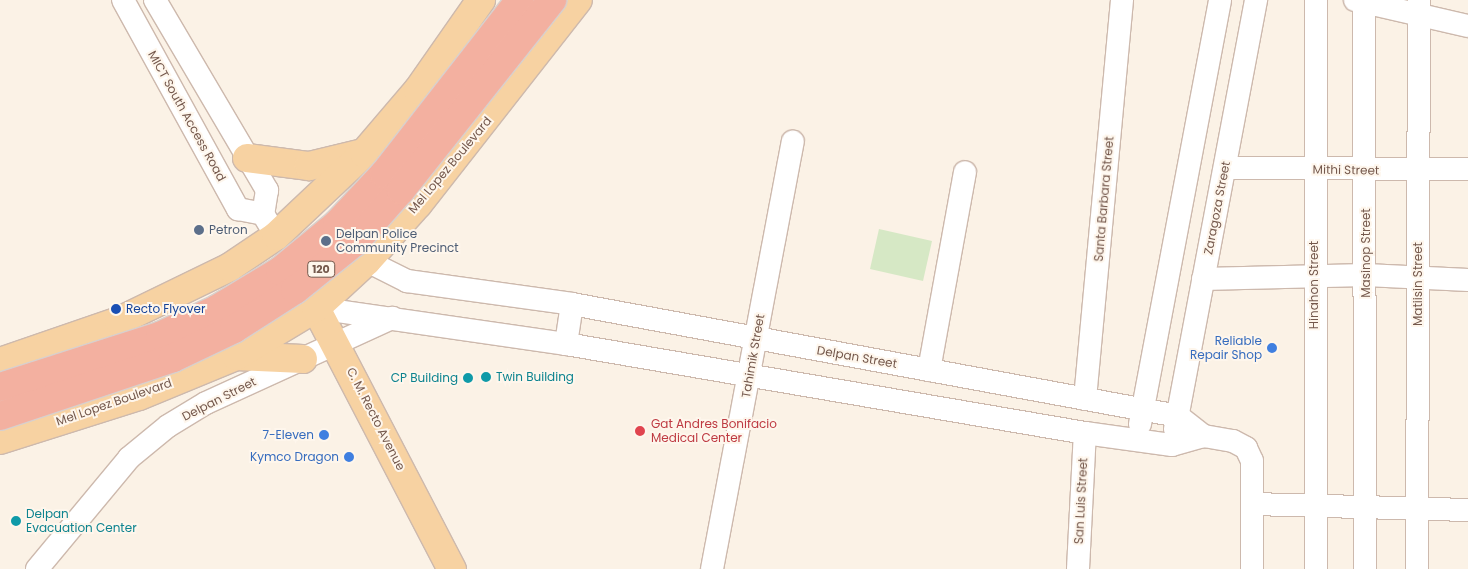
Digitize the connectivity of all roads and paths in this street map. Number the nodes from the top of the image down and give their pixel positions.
1 (123, 0) edge
2 (481, 0) edge
3 (520, 0) edge
4 (552, 0) edge
5 (578, 0) edge
6 (1122, 0) edge
7 (1220, 0) edge
8 (1256, 0) edge
9 (1316, 0) edge
10 (1361, 1) edge
11 (159, 3) edge
12 (1419, 7) edge
13 (1468, 26) edge
14 (792, 142) dead end
15 (367, 150) junction
16 (247, 158) junction
17 (1225, 168) junction
18 (1315, 169) junction
19 (1468, 169) edge
20 (1417, 170) junction
21 (1367, 171) junction
22 (965, 172) dead end
23 (428, 193) junction
24 (270, 225) junction
25 (367, 261) junction
26 (1366, 275) junction
27 (1314, 277) junction
28 (1419, 277) junction
29 (1203, 279) junction
30 (1468, 280) edge
31 (572, 304) junction
32 (316, 308) junction
33 (394, 318) junction
34 (756, 338) junction
35 (336, 343) junction
36 (566, 344) junction
37 (236, 356) junction
38 (303, 359) junction
39 (0, 362) edge
40 (929, 370) junction
41 (750, 378) junction
42 (0, 387) edge
43 (1085, 399) junction
44 (1142, 409) junction
45 (0, 416) edge
46 (1178, 416) junction
47 (1085, 433) junction
48 (1204, 436) junction
49 (0, 440) edge
50 (1137, 440) junction
51 (1172, 445) junction
52 (1253, 504) junction
53 (1314, 504) junction
54 (1366, 507) junction
55 (1418, 508) junction
56 (1468, 510) edge
57 (37, 569) edge
58 (452, 569) edge
59 (712, 569) edge
60 (1078, 569) edge
61 (1252, 569) edge
62 (1316, 569) edge
63 (1365, 569) edge
64 (1417, 569) edge

1 - 24 street, MICT South Access Road
2 - 15 main road
3 - 42 highway, 120, bridge
4 - 45 highway, Mel Lopez Boulevard / 120, bridge
5 - 23 main road, Mel Lopez Boulevard / 120
6 - 43 street, Santa Barbara Street
7 - 44 street
8 - 17 street, Zaragoza Street
9 - 18 street, Hinahon Street
10 - 12 street
10 - 21 street, Masinop Street
11 - 16 street
12 - 13 street
12 - 20 street, Matiisin Street
14 - 34 street, Tahimik Street
15 - 16 main road
15 - 23 main road
15 - 24 main road
16 - 24 street
17 - 18 street, Mithi Street
17 - 29 street, Zaragoza Street
18 - 21 street, Mithi Street
18 - 27 street, Hinahon Street
19 - 20 street, Mithi Street
20 - 21 street, Mithi Street
20 - 28 street, Matiisin Street
21 - 26 street, Masinop Street
22 - 40 street
23 - 25 main road, Mel Lopez Boulevard / 120
24 - 32 main road, C. M. Recto Avenue
24 - 39 main road
25 - 31 street, Delpan Street
25 - 32 main road, Mel Lopez Boulevard / 120
26 - 27 street
26 - 28 street
26 - 54 street, Masinop Street
27 - 29 street
27 - 53 street, Hinahon Street
28 - 30 street
28 - 55 street, Matiisin Street
29 - 46 street, Zaragoza Street
31 - 34 street, Delpan Street
31 - 36 street
32 - 33 street
32 - 35 main road, C. M. Recto Avenue
32 - 37 main road, Mel Lopez Boulevard / 120
33 - 35 street, Delpan Street
33 - 36 street
34 - 40 street, Delpan Street
34 - 41 street, Tahimik Street
35 - 38 street, Delpan Street
35 - 58 main road, C. M. Recto Avenue
36 - 41 street
37 - 38 main road
37 - 49 main road, Mel Lopez Boulevard / 120
38 - 57 street, Delpan Street
40 - 43 street, Delpan Street
41 - 47 street
41 - 59 street, Tahimik Street
43 - 44 street, Delpan Street
44 - 46 street
44 - 50 street
46 - 48 street
46 - 51 street, Zaragoza Street
47 - 50 street
47 - 60 street, San Luis Street
48 - 51 street
48 - 52 street
50 - 51 street
52 - 53 street
52 - 61 street
53 - 54 street
53 - 62 street, Hinahon Street
54 - 55 street
54 - 63 street, Masinop Street
55 - 56 street
55 - 64 street, Matiisin Street

